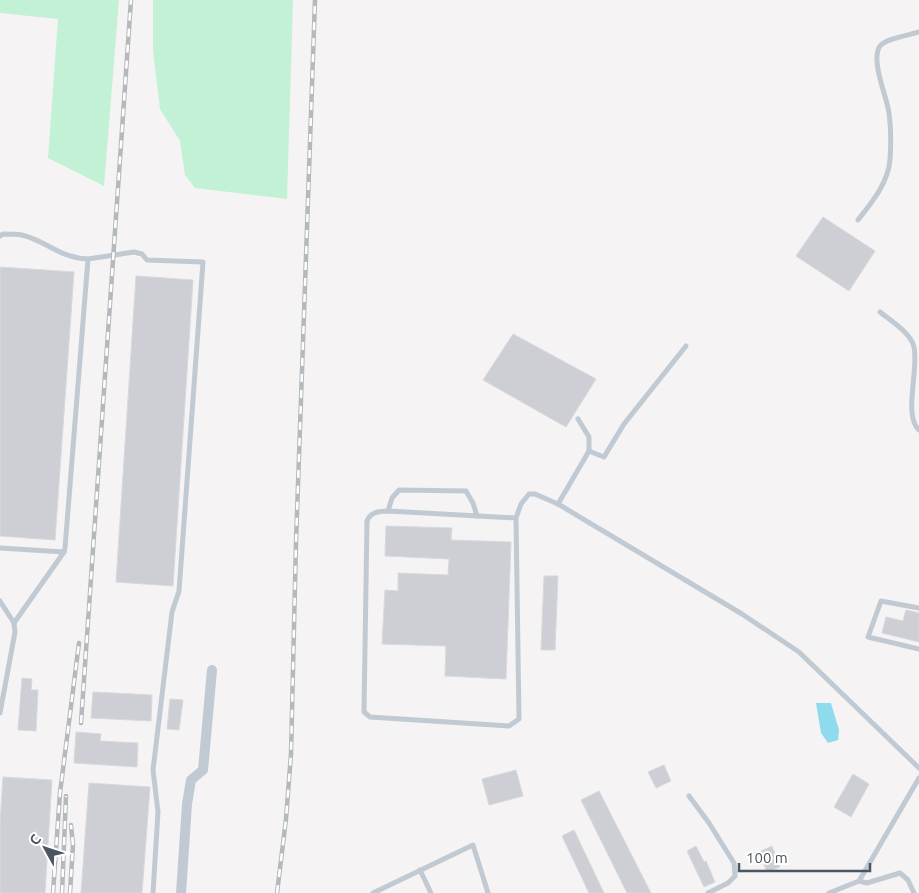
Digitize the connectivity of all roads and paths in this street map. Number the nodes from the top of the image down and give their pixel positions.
1 (919, 32) edge
2 (858, 220) dead end
3 (0, 236) edge
4 (88, 259) junction
5 (880, 312) dead end
6 (686, 346) dead end
7 (578, 419) dead end
8 (919, 430) edge
9 (589, 451) junction
10 (558, 504) junction
11 (388, 512) junction
12 (477, 516) junction
13 (516, 518) junction
14 (0, 548) edge
15 (64, 552) junction
16 (0, 602) edge
17 (919, 608) edge
18 (14, 623) junction
19 (919, 649) edge
20 (212, 670) dead end
21 (0, 713) edge
22 (919, 768) edge
23 (919, 778) edge
24 (689, 796) dead end
25 (420, 870) junction
26 (859, 881) junction
27 (376, 892) edge
28 (153, 893) edge
29 (181, 893) edge
30 (430, 893) edge
31 (488, 893) edge
32 (708, 893) edge
33 (829, 893) edge
34 (914, 893) edge

1 - 2 lane
3 - 4 lane
4 - 15 lane
4 - 28 lane
5 - 8 lane
6 - 9 lane
7 - 9 lane
9 - 10 lane
10 - 13 lane
10 - 22 lane
11 - 12 lane
11 - 12 lane
11 - 13 lane
12 - 13 lane
14 - 15 lane
15 - 18 lane
16 - 18 lane
17 - 19 lane
18 - 21 lane
20 - 29 street
23 - 26 lane
24 - 32 lane
25 - 27 lane
25 - 30 lane
25 - 31 lane
26 - 33 lane
26 - 34 lane

